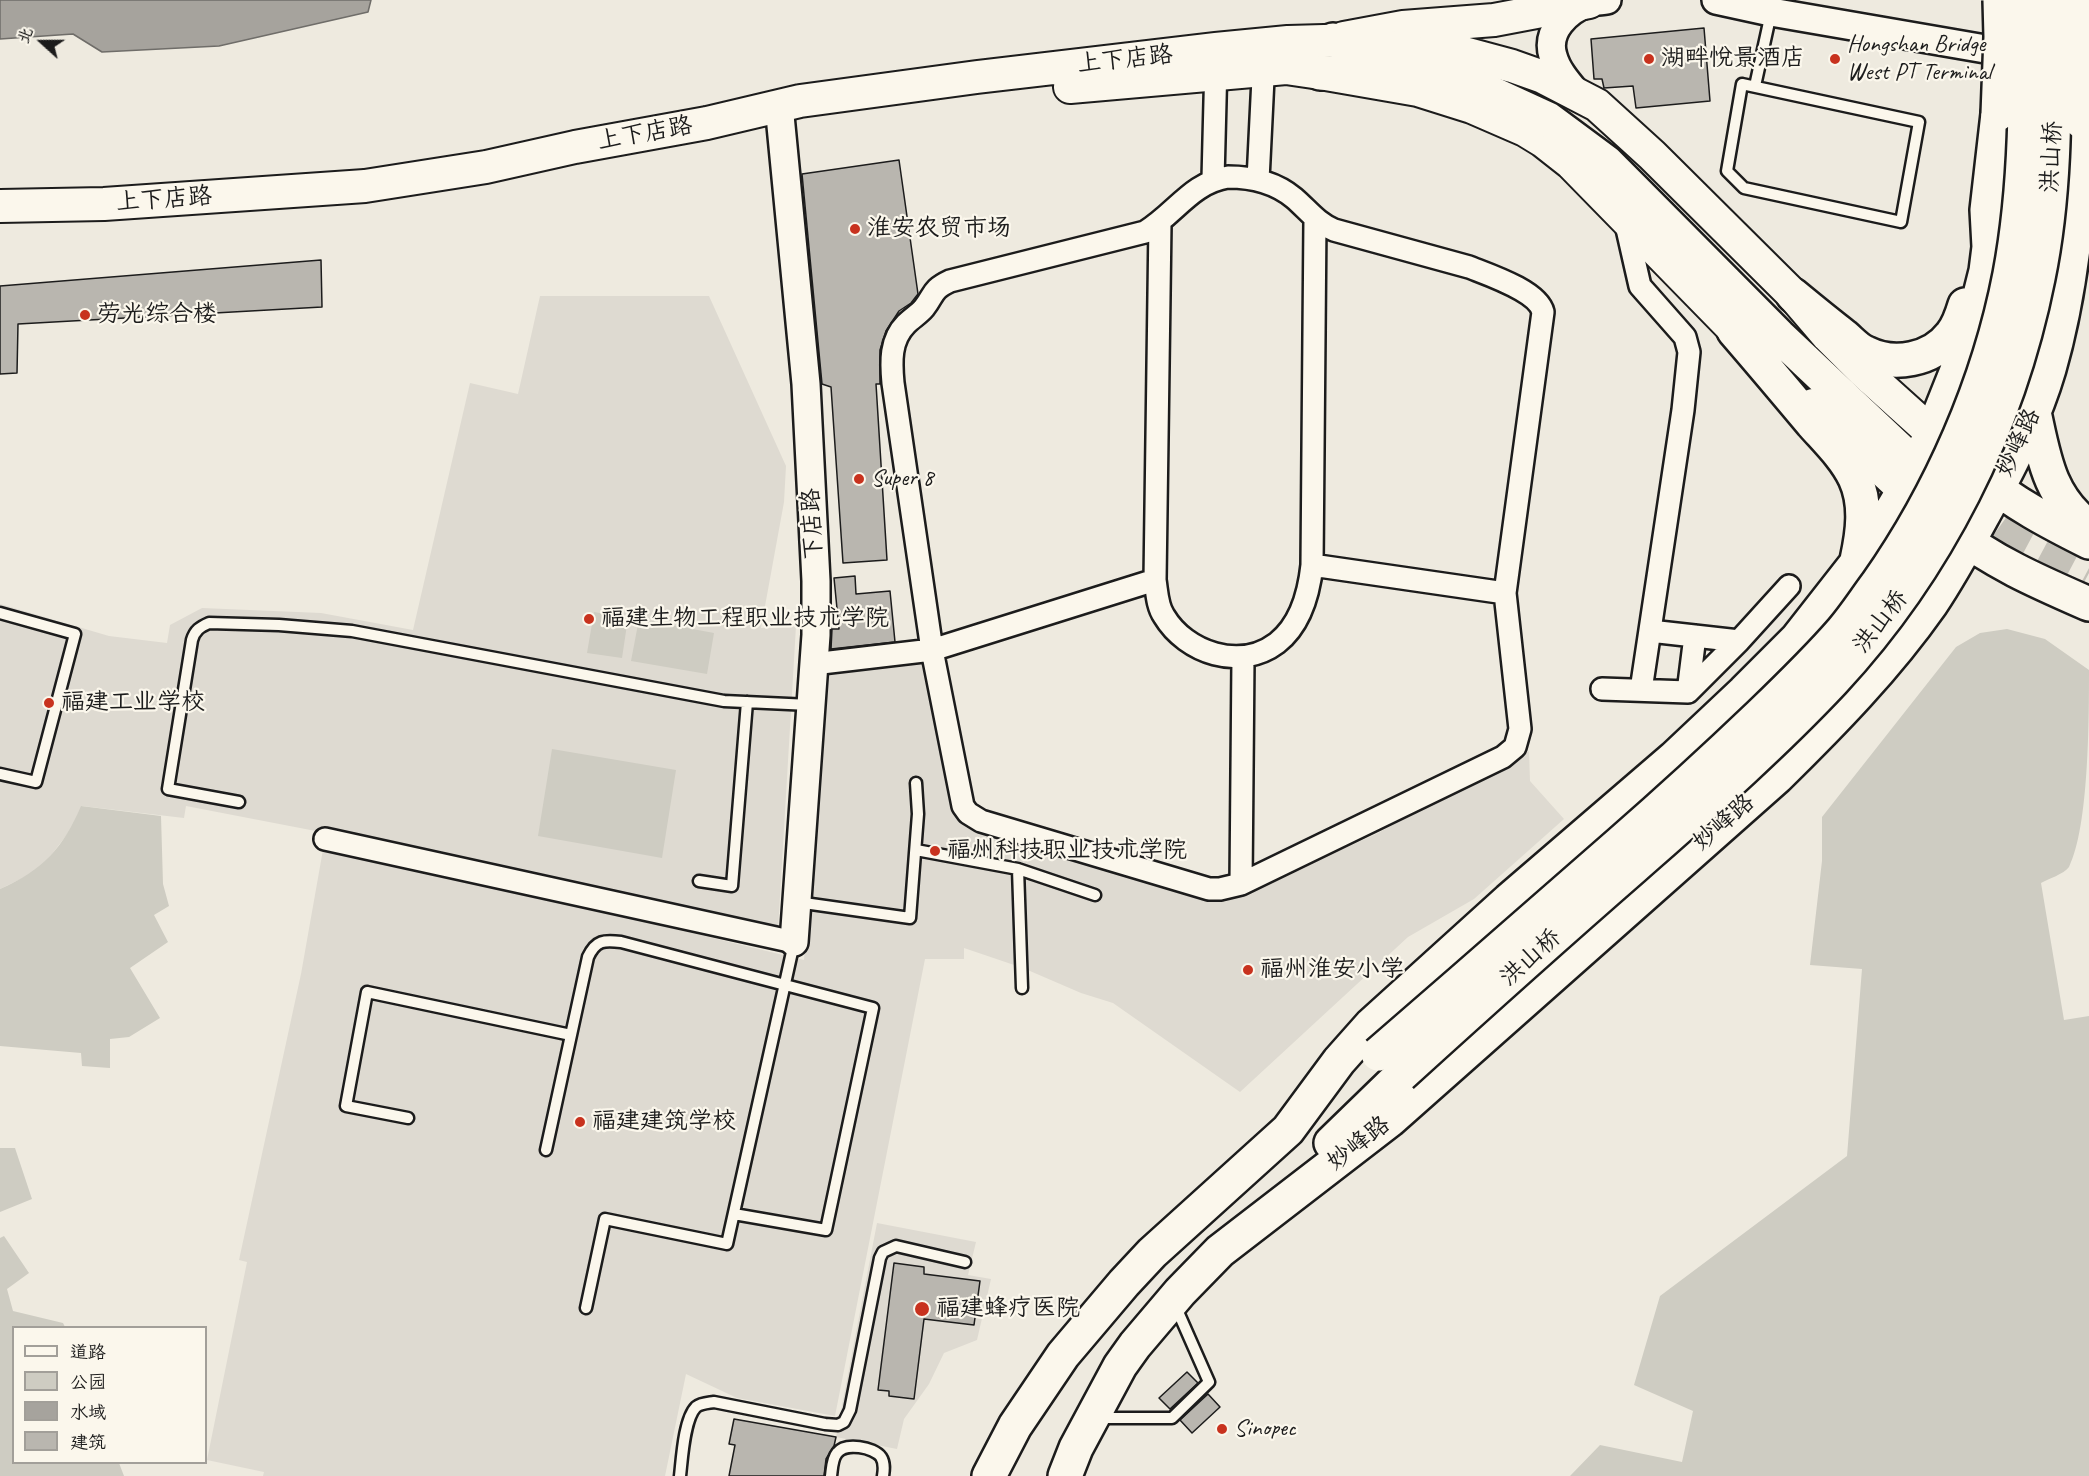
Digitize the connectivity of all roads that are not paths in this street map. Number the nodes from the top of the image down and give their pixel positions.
1 (1716, 0) edge
2 (2000, 0) edge
3 (2025, 0) edge
4 (2054, 0) edge
5 (2079, 0) edge
6 (1598, 1) edge
7 (1771, 12) junction
8 (1333, 40) junction
9 (1276, 56) junction
10 (1216, 61) junction
11 (2089, 68) edge
12 (1320, 73) junction
13 (1755, 86) junction
14 (1578, 95) junction
15 (781, 115) junction
16 (1213, 179) junction
17 (1258, 180) junction
18 (0, 206) edge
19 (1988, 210) junction
20 (1315, 219) junction
21 (1625, 219) junction
22 (1160, 223) junction
23 (0, 225) edge
24 (1793, 296) junction
25 (1734, 331) junction
26 (2034, 412) junction
27 (1914, 443) junction
28 (1997, 489) junction
29 (1904, 490) junction
30 (2089, 527) edge
31 (2089, 542) edge
32 (1968, 543) junction
33 (1312, 565) junction
34 (1855, 566) junction
35 (1155, 580) junction
36 (1789, 586) dead end
37 (1504, 593) junction
38 (2089, 604) edge
39 (0, 613) edge
40 (1650, 631) junction
41 (1695, 636) junction
42 (1739, 641) junction
43 (932, 650) junction
44 (1243, 658) junction
45 (813, 663) junction
46 (1602, 689) dead end
47 (1641, 690) junction
48 (1688, 692) junction
49 (747, 702) junction
50 (810, 705) junction
51 (0, 774) edge
52 (916, 783) dead end
53 (239, 802) dead end
54 (325, 839) dead end
55 (915, 850) junction
56 (1017, 869) junction
57 (699, 881) dead end
58 (1241, 884) junction
59 (1095, 895) dead end
60 (797, 902) junction
61 (794, 942) junction
62 (786, 985) junction
63 (1022, 988) dead end
64 (571, 1035) junction
65 (1390, 1064) junction
66 (408, 1118) dead end
67 (1288, 1130) junction
68 (546, 1150) dead end
69 (734, 1214) junction
70 (1220, 1251) junction
71 (965, 1262) dead end
72 (1173, 1300) junction
73 (586, 1308) dead end
74 (1092, 1418) junction
75 (680, 1476) edge
76 (831, 1476) edge
77 (883, 1476) edge
78 (989, 1476) edge
79 (1065, 1476) edge

1 - 7 street
2 - 19 main road, bridge
3 - 65 main road, bridge
4 - 65 main road, 洪山桥, bridge
5 - 26 main road, 妙峰路, bridge
6 - 8 main road
6 - 14 street
7 - 11 street
7 - 13 lane
8 - 9 main road
8 - 14 main road
8 - 27 main road
9 - 10 main road, 上下店路
9 - 12 main road
9 - 17 street
10 - 15 main road, 上下店路
10 - 16 street
12 - 21 main road
12 - 27 main road
13 - 13 lane
14 - 24 main road
15 - 18 main road, 上下店路
15 - 23 main road, 上下店路
15 - 45 street, 下店路
16 - 17 street
16 - 22 street
17 - 20 street
19 - 24 main road
19 - 27 main road
20 - 33 street
20 - 37 street
21 - 25 main road
21 - 40 street
22 - 35 street
22 - 43 street
24 - 27 main road
25 - 29 main road
25 - 34 main road
26 - 28 main road, 妙峰路
26 - 30 main road
27 - 28 main road
27 - 29 main road
28 - 31 main road
28 - 32 main road, 妙峰路
29 - 32 main road
29 - 34 main road
32 - 38 main road
32 - 70 main road, 妙峰路
33 - 37 street
33 - 44 street
34 - 67 main road
35 - 43 street
35 - 44 street
36 - 42 street
37 - 58 street
39 - 51 lane
40 - 41 street
40 - 47 street
41 - 42 street
41 - 48 street
42 - 48 street
43 - 45 street
43 - 58 street
44 - 58 street
45 - 50 street, 下店路
46 - 47 street
47 - 48 street
49 - 50 lane
49 - 53 lane
49 - 57 lane
50 - 60 street, 下店路
52 - 55 lane
54 - 61 street
55 - 56 lane
55 - 60 lane
56 - 59 lane
56 - 63 lane
60 - 61 street, 下店路
61 - 62 lane
62 - 64 lane
62 - 69 lane
62 - 69 lane
64 - 66 lane
64 - 68 lane
65 - 67 main road
65 - 70 main road
67 - 78 main road
69 - 73 lane
70 - 72 main road, 妙峰路
71 - 75 lane
72 - 74 main road, 妙峰路
72 - 74 lane
74 - 79 main road, 妙峰路
76 - 77 lane

